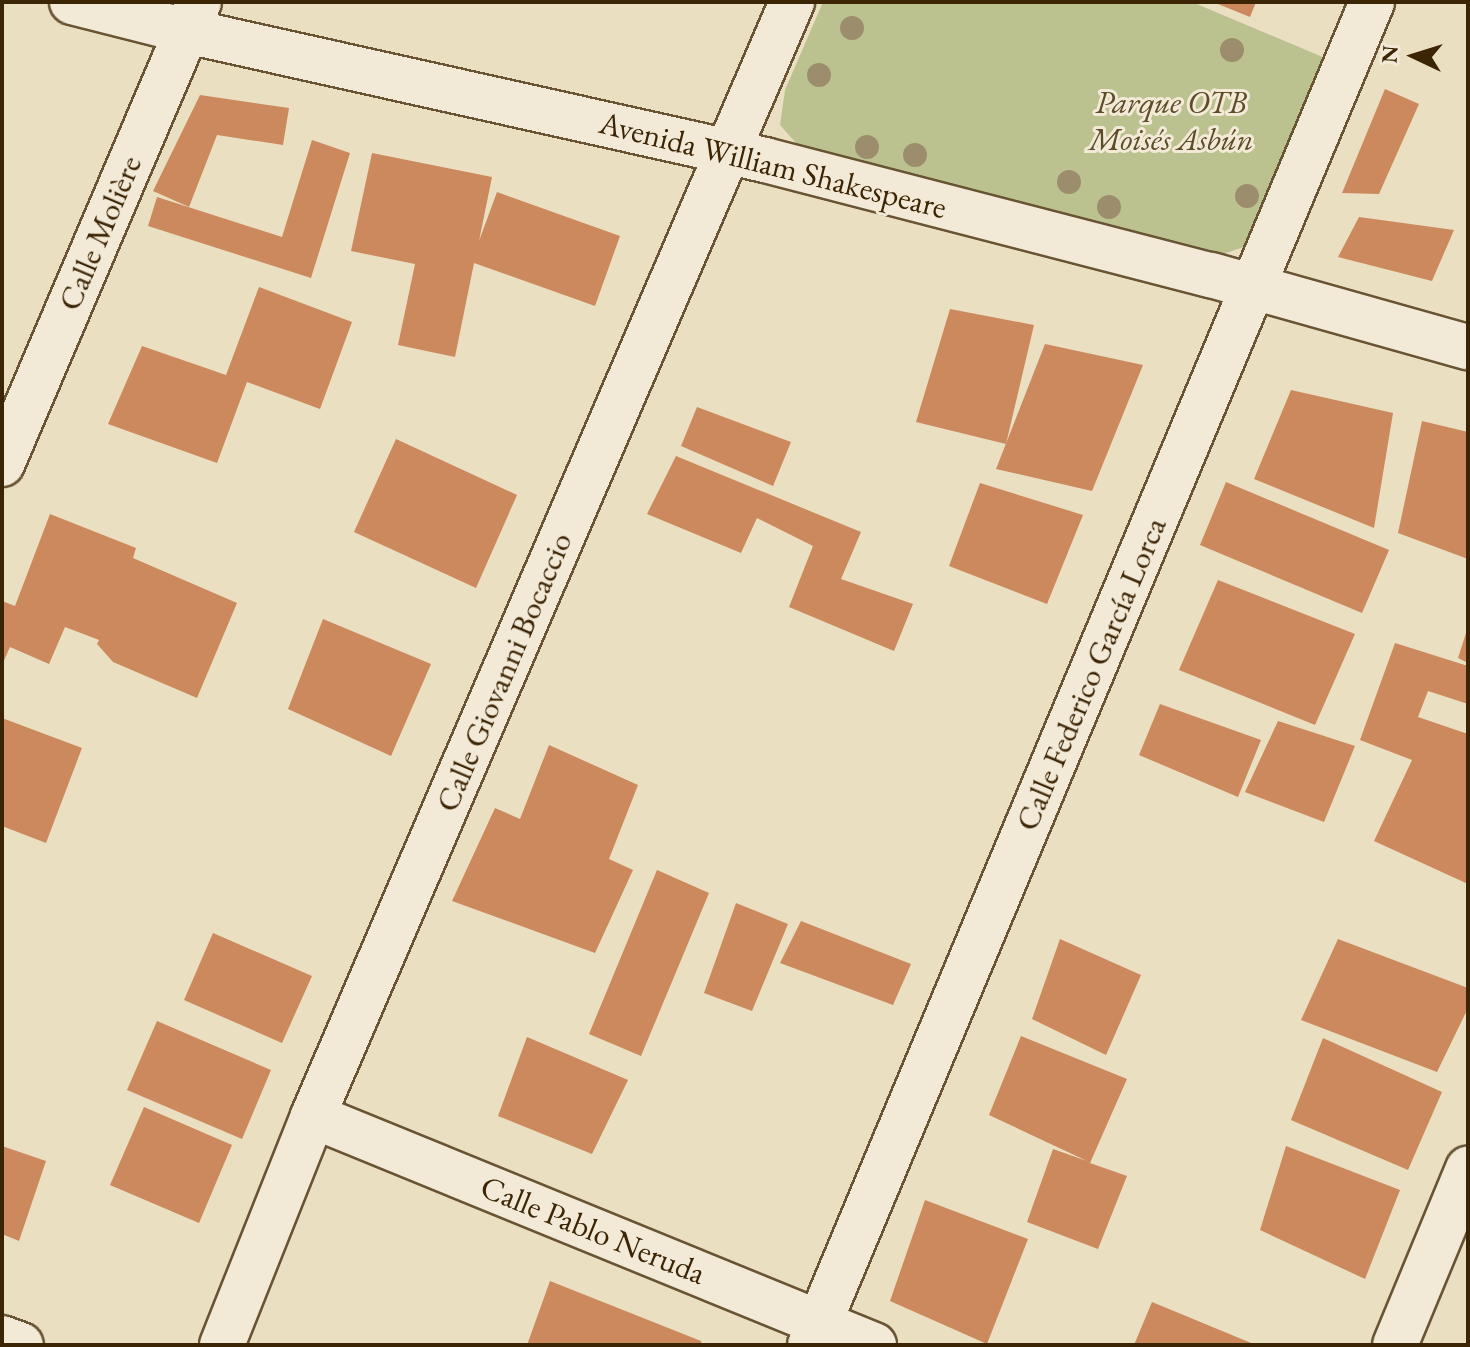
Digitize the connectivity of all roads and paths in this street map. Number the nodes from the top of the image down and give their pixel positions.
1 (72, 2) edge
2 (792, 2) edge
3 (1372, 2) edge
4 (193, 16) edge
5 (729, 151) junction
6 (1253, 287) junction
7 (1468, 347) edge
8 (2, 464) edge
9 (313, 1116) junction
10 (1468, 1169) edge
11 (815, 1333) edge
12 (2, 1338) edge
13 (21, 1345) edge
14 (222, 1345) edge
15 (874, 1345) edge
16 (1395, 1345) edge

1 - 4 street, Avenida William Shakespeare
2 - 5 street, Calle Giovanni Bocaccio
3 - 6 street, Calle Federico García Lorca
4 - 5 street, Avenida William Shakespeare
4 - 8 street, Calle Molière
5 - 6 street, Avenida William Shakespeare
5 - 9 street, Calle Giovanni Bocaccio
6 - 7 street, Avenida William Shakespeare
6 - 11 street, Calle Federico García Lorca
9 - 11 street, Calle Pablo Neruda
9 - 14 street, Calle Giovanni Bocaccio
10 - 16 street
11 - 15 street, Calle Pablo Neruda
12 - 13 street

